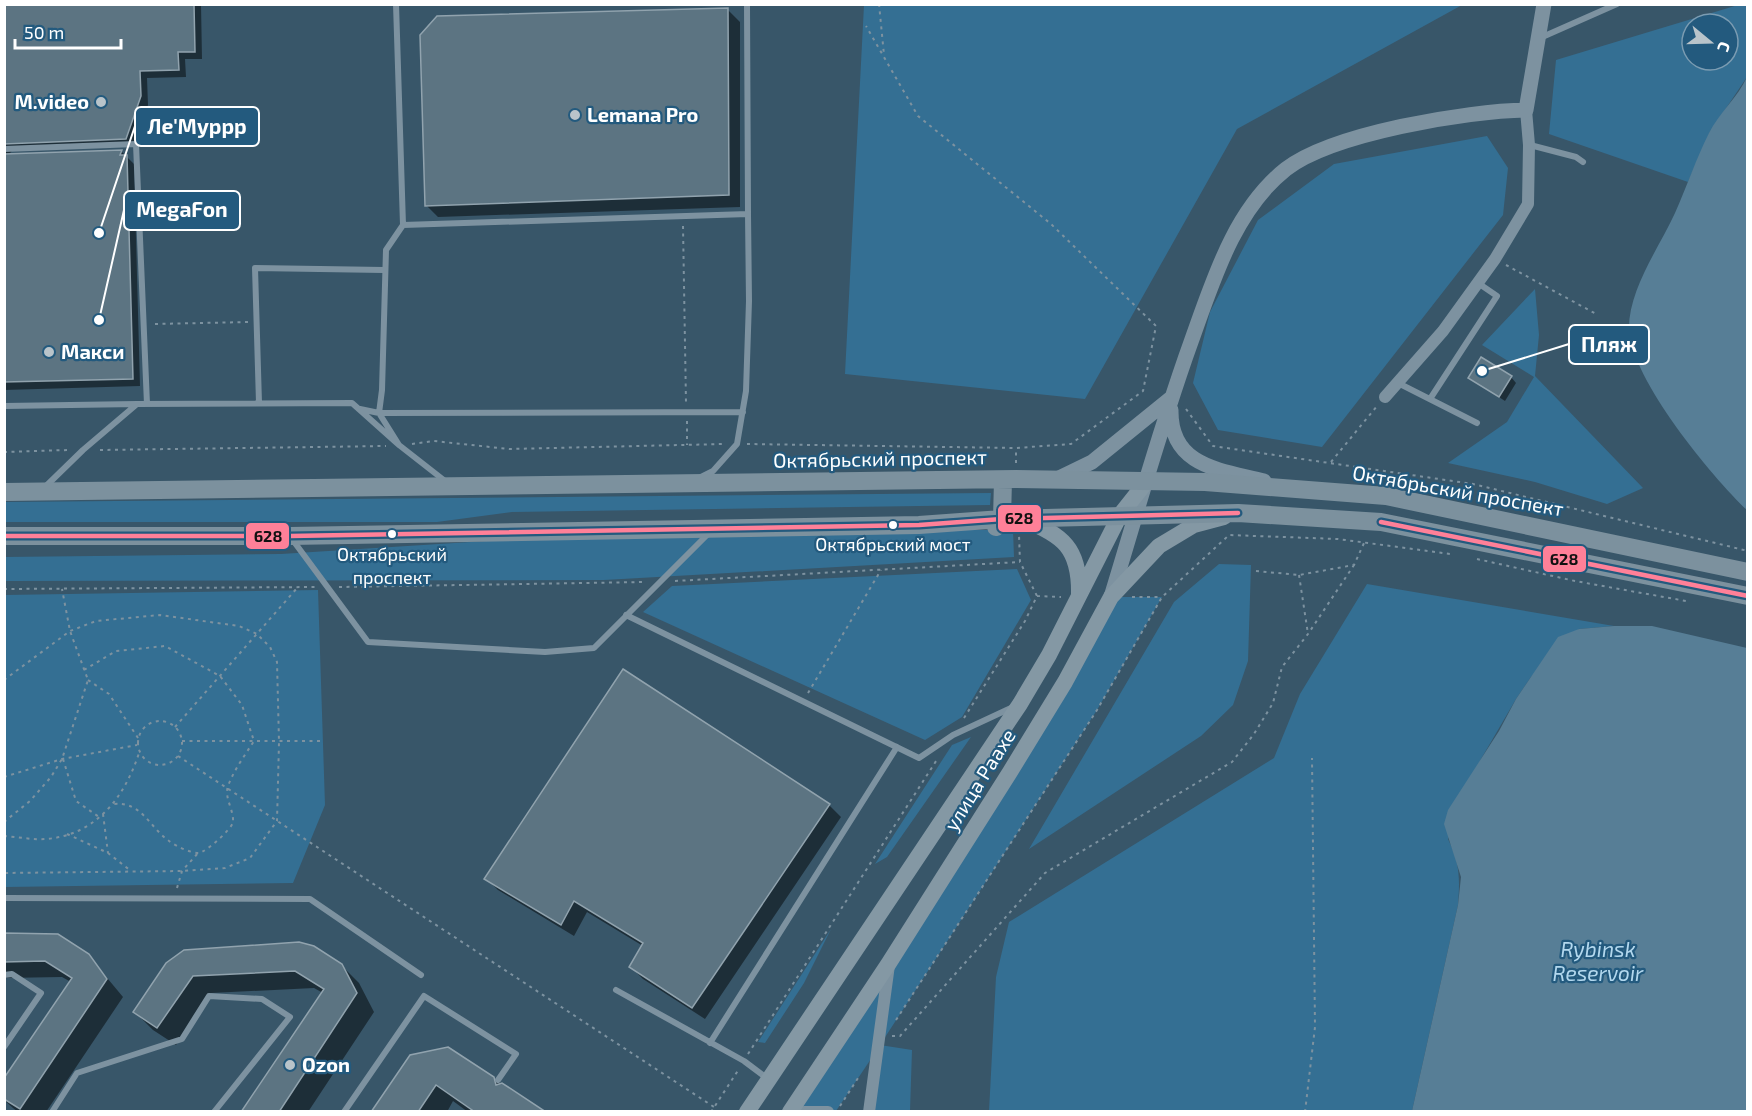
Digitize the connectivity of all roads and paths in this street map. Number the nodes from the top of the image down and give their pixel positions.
1 (396, 4) edge
2 (747, 4) edge
3 (879, 4) edge
4 (1544, 4) edge
5 (1617, 4) edge
6 (866, 26) dead end
7 (1539, 39) junction
8 (884, 56) junction
9 (1526, 110) junction
10 (1529, 145) junction
11 (4, 149) edge
12 (1583, 162) dead end
13 (748, 214) junction
14 (683, 216) junction
15 (403, 225) junction
16 (1495, 259) junction
17 (384, 270) junction
18 (1478, 283) junction
19 (1598, 315) dead end
20 (257, 322) junction
21 (144, 324) junction
22 (1397, 382) junction
23 (1384, 397) joint
24 (1175, 399) junction
25 (1430, 399) junction
26 (259, 403) junction
27 (137, 404) junction
28 (147, 404) junction
29 (4, 406) edge
30 (358, 409) junction
31 (687, 412) junction
32 (742, 412) junction
33 (379, 413) junction
34 (1477, 423) dead end
35 (737, 444) junction
36 (399, 445) junction
37 (687, 445) junction
38 (83, 450) junction
39 (4, 452) edge
40 (1331, 462) junction
41 (1003, 480) junction
42 (1053, 480) junction
43 (1147, 481) junction
44 (689, 483) junction
45 (452, 486) junction
46 (1290, 488) junction
47 (4, 492) edge
48 (40, 492) junction
49 (1238, 513) junction
50 (1128, 515) junction
51 (1010, 518) junction
52 (715, 528) junction
53 (4, 536) edge
54 (290, 536) junction
55 (1365, 542) junction
56 (1748, 551) edge
57 (1456, 554) dead end
58 (1467, 557) dead end
59 (1354, 564) junction
60 (881, 570) junction
61 (1256, 572) dead end
62 (1748, 572) edge
63 (1299, 575) junction
64 (660, 581) junction
65 (298, 587) junction
66 (327, 587) junction
67 (4, 589) edge
68 (62, 589) junction
69 (1748, 596) edge
70 (1079, 597) junction
71 (1111, 597) junction
72 (1162, 597) junction
73 (1690, 602) dead end
74 (626, 615) junction
75 (70, 631) junction
76 (257, 634) junction
77 (1308, 634) junction
78 (84, 670) junction
79 (219, 676) junction
80 (4, 680) edge
81 (88, 680) junction
82 (804, 701) junction
83 (1020, 704) junction
84 (175, 727) junction
85 (953, 735) junction
86 (138, 738) junction
87 (182, 741) junction
88 (254, 741) junction
89 (322, 741) dead end
90 (279, 742) junction
91 (137, 745) junction
92 (897, 747) junction
93 (140, 753) junction
94 (178, 756) junction
95 (1312, 758) dead end
96 (62, 759) junction
97 (4, 777) edge
98 (227, 788) junction
99 (114, 804) junction
100 (103, 813) junction
101 (99, 817) junction
102 (277, 821) junction
103 (4, 822) edge
104 (66, 834) junction
105 (4, 836) edge
106 (108, 852) junction
107 (198, 853) junction
108 (131, 871) junction
109 (182, 871) junction
110 (4, 873) edge
111 (4, 898) edge
112 (174, 898) junction
113 (889, 963) junction
114 (4, 975) edge
115 (420, 975) dead end
116 (616, 990) dead end
117 (882, 1041) junction
118 (710, 1042) junction
119 (4, 1047) edge
120 (744, 1061) junction
121 (861, 1074) dead end
122 (769, 1079) junction
123 (498, 1080) dead end
124 (714, 1107) junction
125 (52, 1112) edge
126 (214, 1112) edge
127 (344, 1112) edge
128 (711, 1112) edge
129 (747, 1112) edge
130 (790, 1112) edge
131 (804, 1112) edge
132 (828, 1112) edge
133 (836, 1112) edge
134 (869, 1112) edge
135 (1305, 1112) edge

1 - 15 lane
2 - 13 lane
3 - 8 path
4 - 7 street
5 - 7 lane
6 - 8 path
7 - 9 street
8 - 35 path
9 - 10 street
9 - 24 street
10 - 12 lane
10 - 16 street
11 - 21 lane
13 - 14 lane
13 - 32 lane
14 - 15 lane
14 - 31 path
15 - 17 lane
16 - 18 street
16 - 19 path
17 - 20 lane
17 - 33 lane
18 - 22 street
18 - 25 lane
20 - 21 path
20 - 26 lane
21 - 28 lane
22 - 23 street
22 - 25 lane
23 - 40 path
24 - 40 path
24 - 42 street
24 - 43 street
24 - 46 street
25 - 34 lane
26 - 28 lane
26 - 30 lane
27 - 28 lane
27 - 29 lane
27 - 38 lane
30 - 33 lane
30 - 36 lane
31 - 32 lane
31 - 33 lane
31 - 37 path
32 - 35 lane
33 - 36 lane
35 - 37 path
35 - 44 lane
36 - 37 path
36 - 38 path
36 - 45 lane
38 - 39 path
38 - 48 lane
40 - 56 path
41 - 42 main road, Октябрьский проспект
41 - 44 main road, Октябрьский проспект
41 - 51 main road
42 - 43 main road, Октябрьский проспект
43 - 46 main road, Октябрьский проспект
43 - 50 main road, улица Раахе
44 - 45 main road, Октябрьский проспект
45 - 48 main road, Октябрьский проспект
46 - 62 main road, Октябрьский проспект
47 - 48 main road, Октябрьский проспект
49 - 50 main road
49 - 69 main road
49 - 71 main road, улица Раахе
50 - 51 main road
50 - 70 main road, улица Раахе
50 - 71 street
51 - 52 main road
51 - 70 main road
52 - 54 main road
52 - 64 lane
53 - 54 main road
54 - 66 lane
55 - 57 path
55 - 59 path
55 - 72 path
58 - 73 path
59 - 63 path
59 - 77 path
60 - 64 path
60 - 82 path
60 - 85 path
61 - 63 path
63 - 77 path
64 - 66 path
64 - 74 lane
65 - 66 path
65 - 68 path
65 - 76 path
66 - 74 lane
67 - 68 path
68 - 75 path
70 - 83 main road, улица Раахе
71 - 72 path
71 - 113 main road, улица Раахе
72 - 117 path
74 - 82 lane
75 - 76 path
75 - 78 path
75 - 80 path
76 - 79 path
76 - 90 path
77 - 117 path
78 - 79 path
78 - 81 path
79 - 84 path
79 - 88 path
81 - 86 path
81 - 96 path
82 - 92 lane
83 - 85 lane
83 - 122 main road, улица Раахе
84 - 86 path
84 - 87 path
85 - 92 lane
85 - 120 path
86 - 91 path
87 - 88 path
87 - 94 path
88 - 90 path
88 - 98 path
89 - 90 path
90 - 102 path
91 - 93 path
91 - 96 path
92 - 118 lane
93 - 94 path
93 - 99 path
94 - 98 path
95 - 135 path
96 - 97 path
96 - 101 path
96 - 103 path
98 - 102 path
98 - 107 path
99 - 100 path
99 - 107 path
100 - 101 path
100 - 106 path
101 - 104 path
102 - 109 path
102 - 124 path
104 - 105 path
104 - 106 path
106 - 108 path
107 - 109 path
108 - 109 path
108 - 110 path
109 - 112 path
111 - 112 lane
112 - 115 lane
113 - 117 street
113 - 130 main road, улица Раахе
114 - 119 lane
116 - 118 lane
117 - 134 street
118 - 120 lane
120 - 122 lane
120 - 124 path
121 - 133 path
122 - 129 main road, улица Раахе
123 - 127 lane
124 - 128 path
125 - 126 lane
131 - 132 street

